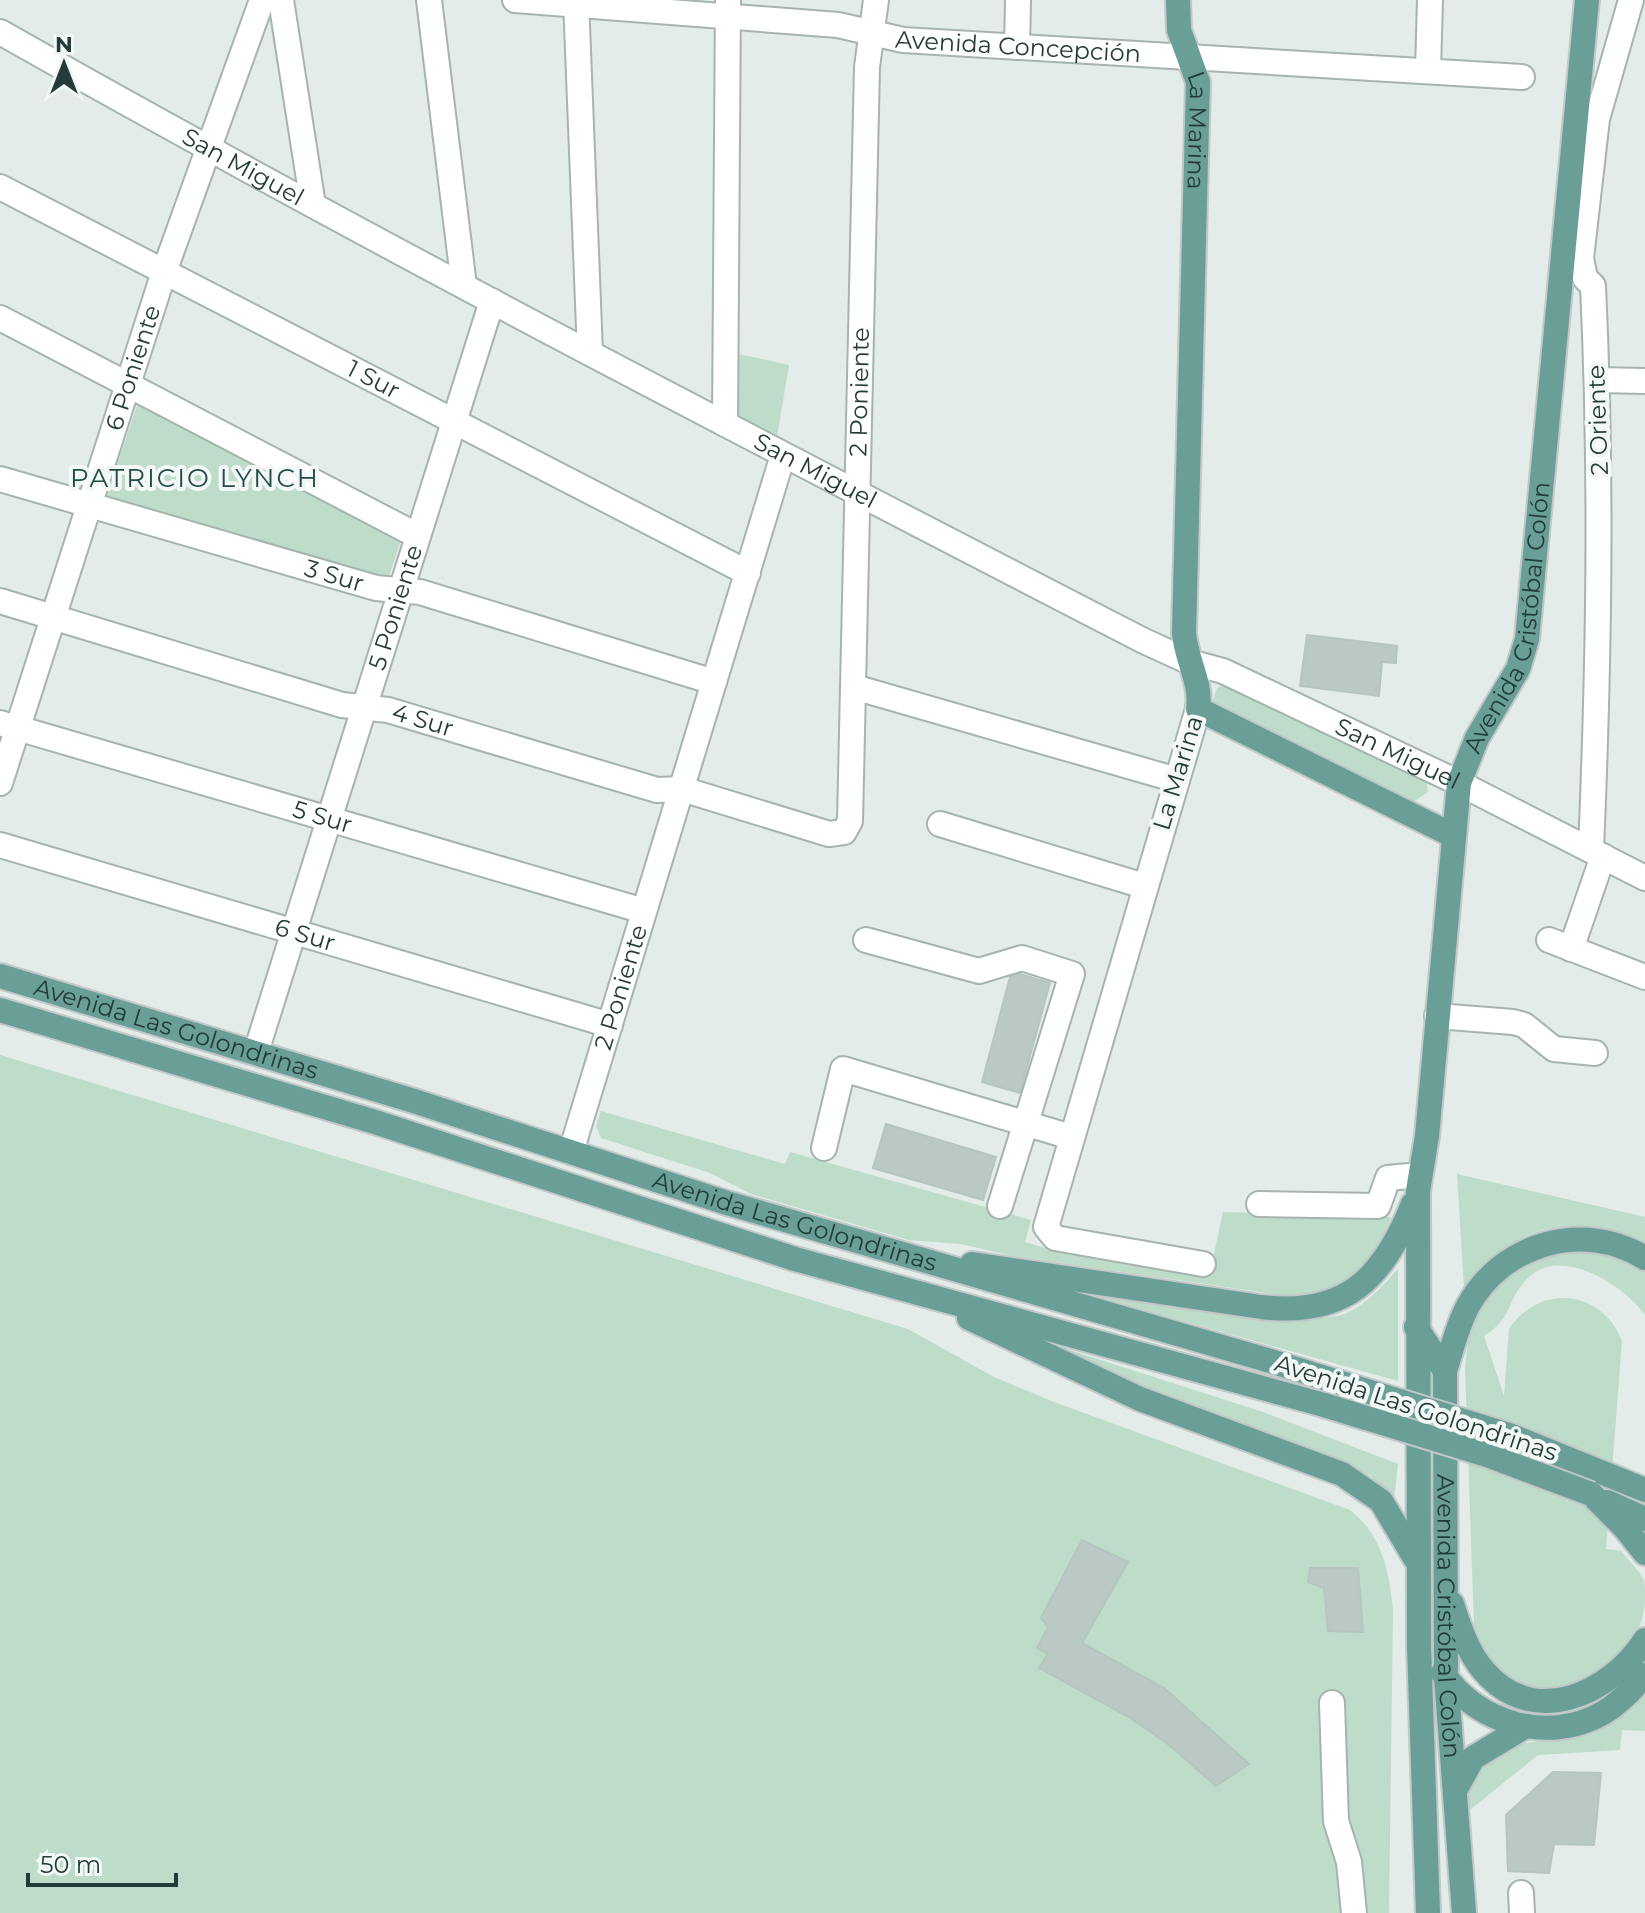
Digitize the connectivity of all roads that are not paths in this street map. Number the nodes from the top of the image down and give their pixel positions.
1 (262, 0) edge
2 (281, 0) edge
3 (429, 0) edge
4 (515, 0) edge
5 (876, 0) edge
6 (1018, 0) edge
7 (1178, 0) edge
8 (1430, 0) edge
9 (1587, 0) edge
10 (1631, 0) edge
11 (576, 2) edge
12 (728, 9) edge
13 (0, 32) edge
14 (871, 33) junction
15 (1017, 47) junction
16 (1190, 56) junction
17 (1428, 71) junction
18 (1522, 77) dead end
19 (208, 150) junction
20 (0, 187) edge
21 (313, 205) junction
22 (164, 272) junction
23 (464, 286) junction
24 (492, 301) junction
25 (0, 318) edge
26 (590, 353) junction
27 (1597, 380) junction
28 (1645, 381) edge
29 (128, 385) junction
30 (454, 421) junction
31 (725, 424) junction
32 (783, 455) junction
33 (0, 479) edge
34 (858, 494) junction
35 (87, 505) junction
36 (418, 536) junction
37 (748, 573) junction
38 (401, 590) junction
39 (0, 601) edge
40 (52, 617) junction
41 (1190, 662) junction
42 (714, 682) junction
43 (854, 687) junction
44 (364, 708) junction
45 (1198, 709) junction
46 (8, 726) edge
47 (1177, 780) junction
48 (0, 783) edge
49 (1459, 783) junction
50 (682, 789) junction
51 (329, 820) junction
52 (940, 824) dead end
53 (844, 832) joint
54 (1454, 836) junction
55 (0, 845) edge
56 (1597, 853) junction
57 (1645, 878) edge
58 (1144, 886) junction
59 (644, 911) junction
60 (294, 932) junction
61 (866, 940) dead end
62 (0, 976) edge
63 (1645, 977) edge
64 (0, 1010) edge
65 (1437, 1016) junction
66 (610, 1025) junction
67 (256, 1052) junction
68 (1595, 1053) dead end
69 (217, 1074) junction
70 (414, 1101) junction
71 (375, 1122) junction
72 (1025, 1123) junction
73 (1071, 1137) junction
74 (824, 1148) dead end
75 (571, 1152) junction
76 (1419, 1183) junction
77 (1259, 1204) dead end
78 (1000, 1206) dead end
79 (900, 1255) junction
80 (1645, 1258) edge
81 (1203, 1264) dead end
82 (932, 1297) junction
83 (1416, 1327) junction
84 (1445, 1371) junction
85 (1591, 1465) junction
86 (1645, 1469) edge
87 (1645, 1490) edge
88 (1591, 1494) junction
89 (1645, 1519) edge
90 (1645, 1553) edge
91 (1419, 1568) junction
92 (1447, 1582) junction
93 (1419, 1620) junction
94 (1645, 1640) edge
95 (1645, 1675) edge
96 (1446, 1677) junction
97 (1332, 1703) dead end
98 (1526, 1726) junction
99 (1456, 1789) junction
100 (1354, 1913) edge
101 (1428, 1913) edge
102 (1464, 1913) edge

1 - 19 street, 6 Poniente
2 - 21 street
3 - 23 street
4 - 11 street, Avenida Concepción
5 - 14 street, 2 Poniente
6 - 15 street
7 - 16 main road, La Marina
8 - 17 street
9 - 49 main road, Avenida Cristóbal Colón
10 - 27 street, 2 Oriente
11 - 12 street, Avenida Concepción
11 - 26 street
12 - 14 street, Avenida Concepción
12 - 31 street
13 - 19 street, San Miguel
14 - 15 street, Avenida Concepción
14 - 34 street, 2 Poniente
15 - 16 street, Avenida Concepción
16 - 17 street, Avenida Concepción
16 - 41 main road, La Marina
17 - 18 street, Avenida Concepción
19 - 21 street, San Miguel
19 - 22 street, 6 Poniente
20 - 22 street, 1 Sur
21 - 23 street, San Miguel
22 - 29 street, 6 Poniente
22 - 30 street, 1 Sur
23 - 24 street, San Miguel
24 - 26 street, San Miguel
24 - 30 street, 5 Poniente
25 - 29 street
26 - 31 street, San Miguel
27 - 28 street
27 - 56 street, 2 Oriente
29 - 35 street, 6 Poniente
29 - 36 street
30 - 36 street, 5 Poniente
30 - 37 street, 1 Sur
31 - 32 street, San Miguel
32 - 34 street, San Miguel
32 - 37 street, 2 Poniente
33 - 35 street, 3 Sur
34 - 41 street, San Miguel
34 - 43 street, 2 Poniente
35 - 38 street, 3 Sur
35 - 40 street, 6 Poniente
36 - 38 street, 5 Poniente
37 - 42 street, 2 Poniente
38 - 42 street, 3 Sur
38 - 44 street, 5 Poniente
39 - 40 street, 4 Sur
40 - 44 street, 4 Sur
40 - 46 street, 6 Poniente
41 - 45 main road, La Marina
41 - 49 street, San Miguel
42 - 50 street, 2 Poniente
43 - 47 street
43 - 53 street, 2 Poniente
44 - 50 street, 4 Sur
44 - 51 street, 5 Poniente
45 - 47 street, La Marina
45 - 54 main road, San Miguel
46 - 48 street, 6 Poniente
46 - 51 street, 5 Sur
47 - 58 street, La Marina
49 - 54 main road, Avenida Cristóbal Colón
49 - 56 street, San Miguel
50 - 53 street, 4 Sur
50 - 59 street, 2 Poniente
51 - 59 street, 5 Sur
51 - 60 street, 5 Poniente
52 - 58 street
54 - 65 main road, Avenida Cristóbal Colón
55 - 60 street, 6 Sur
56 - 57 street, San Miguel
56 - 63 street, 2 Oriente
58 - 73 street, La Marina
59 - 66 street, 2 Poniente
60 - 66 street, 6 Sur
60 - 67 street, 5 Poniente
61 - 72 street
62 - 67 main road, Avenida Las Golondrinas
64 - 69 main road, Avenida Las Golondrinas
65 - 68 street
65 - 76 main road, Avenida Cristóbal Colón
66 - 75 street, 2 Poniente
67 - 69 main road
67 - 70 main road, Avenida Las Golondrinas
69 - 71 main road, Avenida Las Golondrinas
70 - 71 street
70 - 75 main road, Avenida Las Golondrinas
71 - 82 main road, Avenida Las Golondrinas
72 - 73 street
72 - 74 street
72 - 78 street
73 - 81 street, La Marina
75 - 79 main road, Avenida Las Golondrinas
76 - 77 street
76 - 79 main road
76 - 83 main road, Avenida Cristóbal Colón
79 - 85 main road, Avenida Las Golondrinas, bridge
80 - 84 main road
82 - 88 main road, Avenida Las Golondrinas, bridge
82 - 91 main road
83 - 84 main road
83 - 91 main road, Avenida Cristóbal Colón
84 - 92 main road, Avenida Cristóbal Colón
85 - 86 main road
85 - 87 main road
88 - 89 main road, Avenida Las Golondrinas
88 - 90 main road
91 - 93 main road, Avenida Cristóbal Colón
92 - 94 main road
92 - 96 main road, Avenida Cristóbal Colón
93 - 96 main road
93 - 101 main road, Avenida Cristóbal Colón
95 - 98 main road
96 - 98 main road
96 - 99 main road, Avenida Cristóbal Colón
97 - 100 street
98 - 99 main road
99 - 102 main road, Avenida Cristóbal Colón

